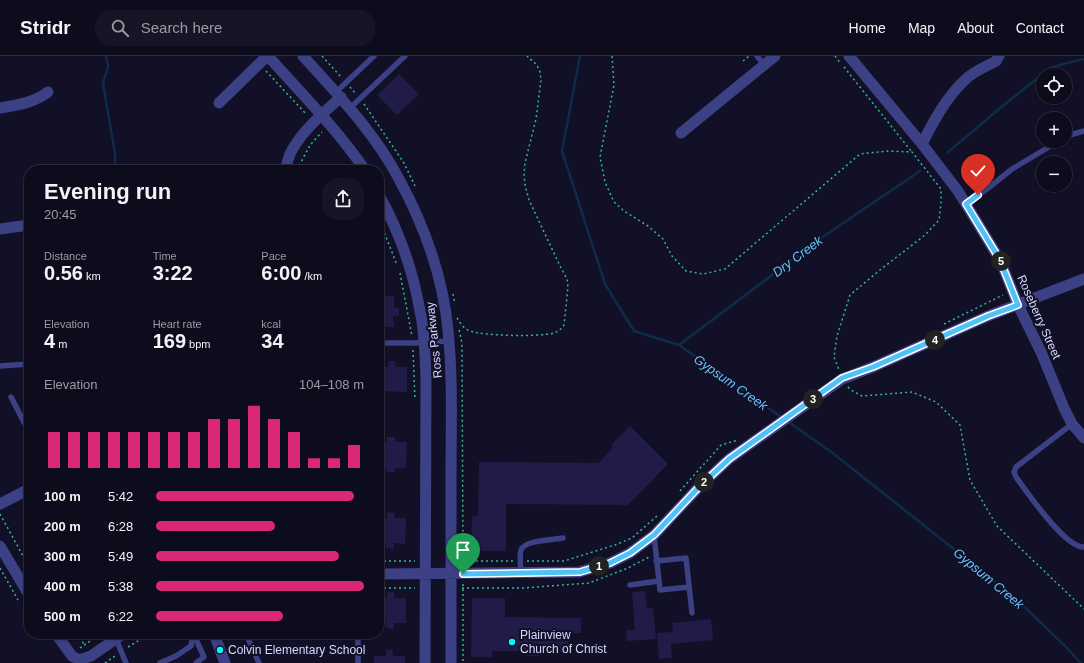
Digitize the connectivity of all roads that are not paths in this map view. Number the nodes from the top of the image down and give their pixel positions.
1 (303, 56) edge
2 (374, 56) edge
3 (405, 56) edge
4 (757, 56) edge
5 (775, 56) edge
6 (849, 56) edge
7 (999, 56) edge
8 (265, 58) edge
9 (764, 65) junction
10 (48, 92) dead end
11 (338, 95) junction
12 (219, 103) dead end
13 (0, 108) edge
14 (350, 108) junction
15 (322, 114) junction
16 (1084, 131) edge
17 (680, 133) dead end
18 (1072, 134) edge
19 (922, 144) junction
20 (1047, 148) edge
21 (287, 165) edge
22 (361, 165) edge
23 (966, 204) junction
24 (384, 206) edge
25 (24, 226) edge
26 (0, 229) edge
27 (1084, 279) edge
28 (1018, 305) junction
29 (449, 341) junction
30 (384, 343) edge
31 (419, 343) junction
32 (24, 364) edge
33 (0, 366) edge
34 (11, 397) dead end
35 (24, 422) edge
36 (1072, 424) junction
37 (1084, 438) edge
38 (24, 492) edge
39 (0, 504) edge
40 (654, 535) junction
41 (563, 538) dead end
42 (0, 546) edge
43 (1084, 547) edge
44 (656, 561) junction
45 (521, 573) junction
46 (384, 574) edge
47 (425, 574) junction
48 (451, 574) junction
49 (659, 581) junction
50 (630, 585) dead end
51 (690, 586) junction
52 (24, 587) edge
53 (692, 613) dead end
54 (60, 639) edge
55 (116, 639) edge
56 (121, 639) edge
57 (192, 639) edge
58 (196, 639) edge
59 (216, 639) edge
60 (248, 639) edge
61 (358, 639) edge
62 (126, 663) edge
63 (160, 663) edge
64 (196, 663) edge
65 (225, 663) edge
66 (259, 663) edge
67 (358, 663) edge
68 (425, 663) edge
69 (451, 663) edge

1 - 11 street, Ross Parkway
2 - 11 lane
3 - 14 lane
4 - 9 lane
5 - 9 street
6 - 19 street, Roseberry Street
7 - 19 street
8 - 12 street
8 - 15 street
9 - 17 street
10 - 13 street
11 - 14 street, Ross Parkway
11 - 15 street
14 - 29 street, Ross Parkway
15 - 21 street
15 - 22 street
16 - 18 lane
19 - 23 street, Roseberry Street
20 - 23 lane
23 - 28 street, Roseberry Street
24 - 31 street, Ross Parkway
25 - 26 street
27 - 28 street
28 - 36 street, Roseberry Street
28 - 40 street
29 - 31 lane
29 - 48 street, Ross Parkway
30 - 31 lane
31 - 47 street, Ross Parkway
32 - 33 lane
34 - 35 lane
36 - 37 street, Roseberry Street
36 - 43 lane
38 - 39 street
40 - 44 lane
40 - 45 street
41 - 45 lane
42 - 52 street
44 - 49 lane
44 - 51 lane
45 - 48 street
46 - 47 street
47 - 48 street
47 - 68 street, Ross Parkway
48 - 69 street, Ross Parkway
49 - 50 lane
49 - 51 lane
51 - 53 lane
54 - 55 street
56 - 62 lane
57 - 63 lane
58 - 64 lane
59 - 65 street
60 - 66 lane
61 - 67 lane

